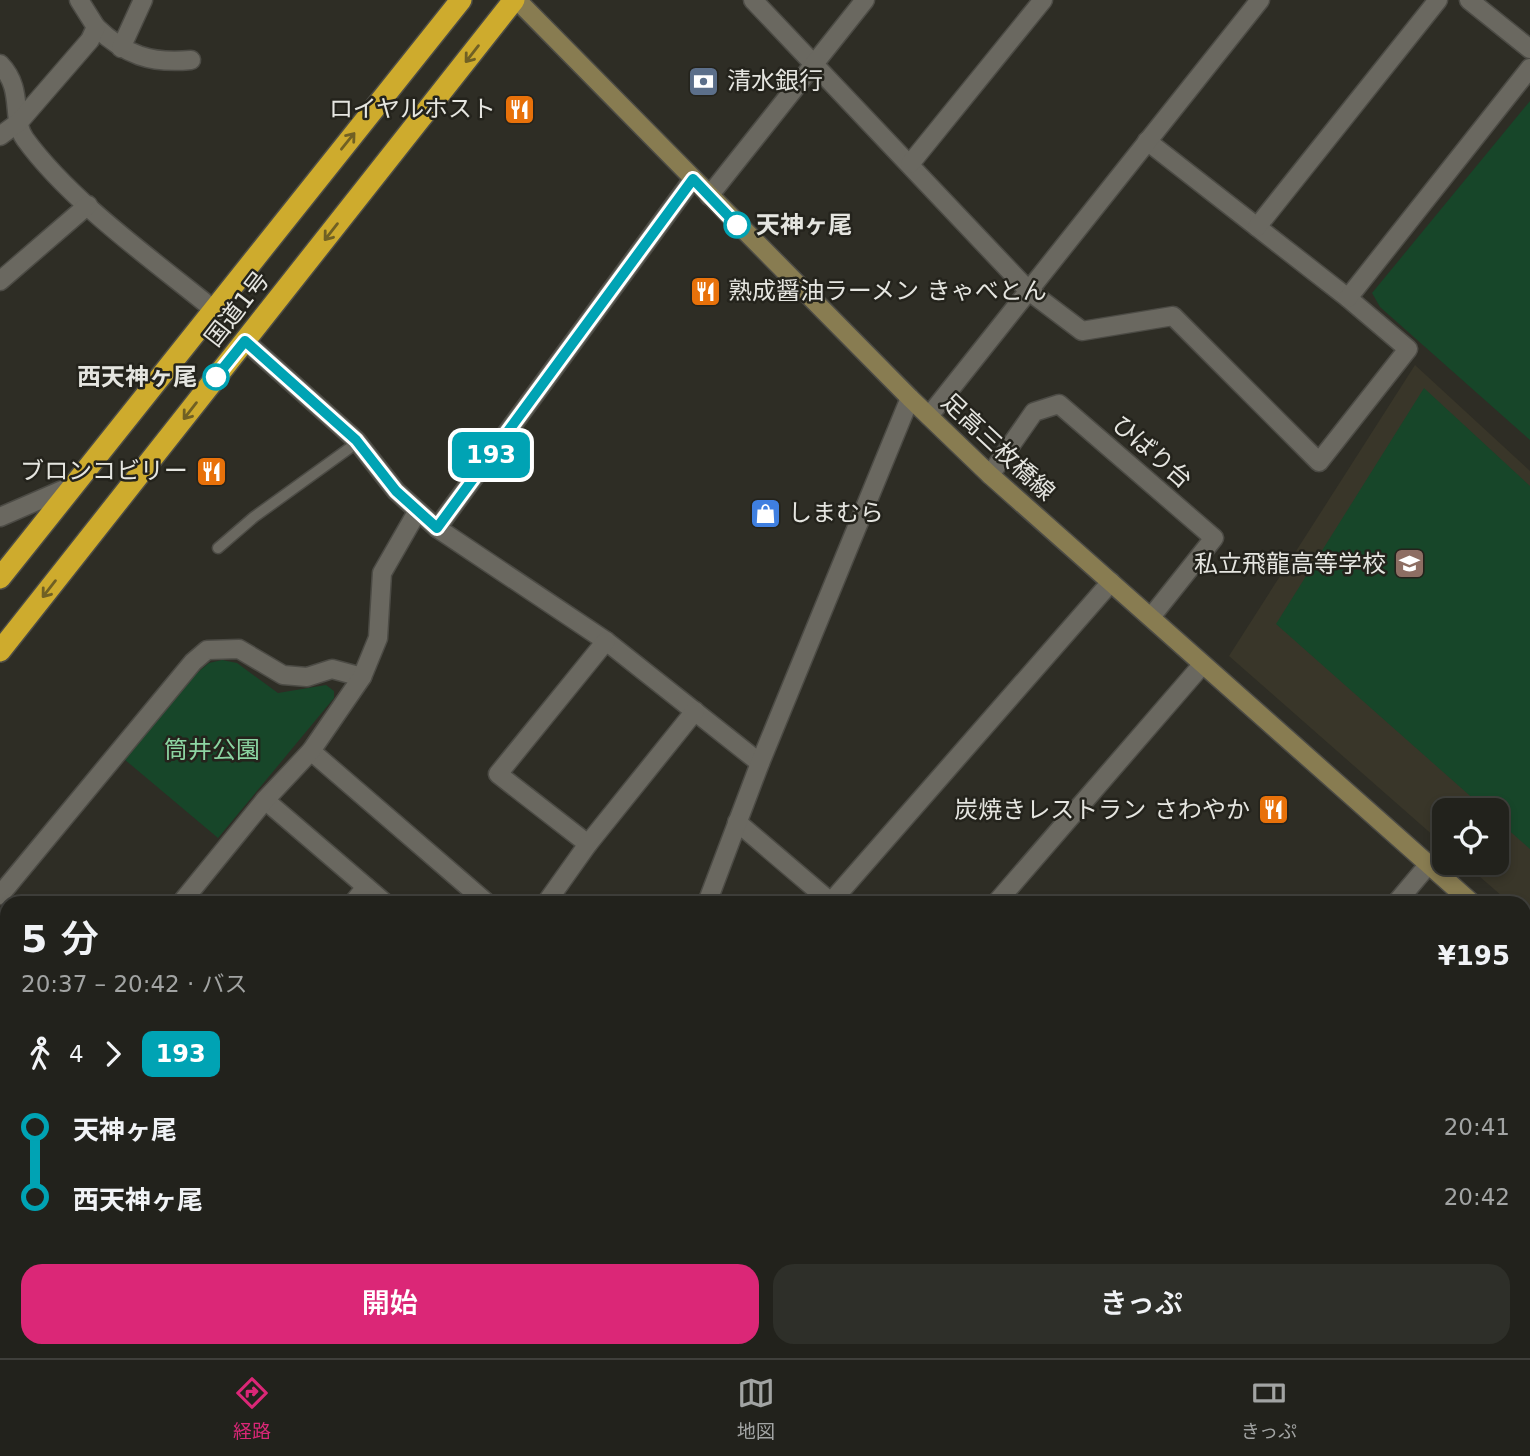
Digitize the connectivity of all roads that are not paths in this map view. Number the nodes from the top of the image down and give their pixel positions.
1 (79, 0) edge
2 (143, 0) edge
3 (461, 0) edge
4 (516, 0) edge
5 (753, 0) edge
6 (865, 0) edge
7 (1043, 0) edge
8 (1260, 0) edge
9 (1438, 0) edge
10 (1469, 0) edge
11 (96, 27) junction
12 (121, 48) junction
13 (1530, 49) edge
14 (191, 60) dead end
15 (814, 62) junction
16 (0, 64) edge
17 (1530, 68) edge
18 (19, 122) junction
19 (0, 136) edge
20 (1147, 141) junction
21 (910, 164) junction
22 (693, 179) junction
23 (709, 196) junction
24 (88, 205) junction
25 (1257, 228) junction
26 (0, 281) edge
27 (1028, 291) junction
28 (1348, 298) junction
29 (213, 309) junction
30 (245, 341) junction
31 (910, 398) junction
32 (929, 416) junction
33 (358, 442) junction
34 (990, 475) junction
35 (75, 484) junction
36 (417, 512) junction
37 (0, 517) edge
38 (437, 528) junction
39 (218, 548) dead end
40 (0, 578) edge
41 (1111, 582) junction
42 (1151, 617) junction
43 (607, 641) junction
44 (0, 651) edge
45 (1202, 665) junction
46 (362, 677) junction
47 (695, 711) junction
48 (311, 751) junction
49 (760, 763) junction
50 (265, 800) junction
51 (737, 822) junction
52 (589, 844) junction
53 (1429, 864) junction
54 (366, 887) junction
55 (5, 895) edge
56 (187, 896) edge
57 (359, 896) edge
58 (377, 896) edge
59 (479, 896) edge
60 (551, 896) edge
61 (710, 896) edge
62 (825, 896) edge
63 (837, 896) edge
64 (1002, 896) edge
65 (1402, 896) edge
66 (1464, 896) edge

1 - 11 street
2 - 12 street
29 -> 3 highway, 国道1号
4 - 22 main road, 足高三枚橋線
4 -> 30 highway, 国道1号
5 - 15 street
6 - 15 street
7 - 21 street
8 - 20 street
9 - 25 street
10 - 13 street
11 - 12 street
11 - 18 street
12 - 14 street
15 - 21 street
15 - 23 street
16 - 18 street
17 - 28 street
18 - 19 street
18 - 24 street
20 - 25 street
20 - 27 street
21 - 27 street
22 - 23 main road, 足高三枚橋線
22 - 38 street
23 - 31 main road, 足高三枚橋線
24 - 26 street
24 - 29 street
25 - 28 street
27 - 28 street
27 - 32 street
29 - 35 highway, 国道1号
30 - 33 street
30 -> 44 highway, 国道1号
31 - 32 main road, 足高三枚橋線
31 - 49 street
32 - 34 main road, 足高三枚橋線
33 - 36 street
33 - 39 lane
34 - 41 main road, 足高三枚橋線
34 - 42 street, ひばり台
35 - 37 street
35 - 40 highway, 国道1号
36 - 38 street
36 - 46 street
38 - 43 street
41 - 42 main road, 足高三枚橋線
41 - 63 street
42 - 45 main road, 足高三枚橋線
43 - 47 street
43 - 52 street
45 - 53 main road, 足高三枚橋線
45 - 64 street
46 - 48 street
46 - 55 street
47 - 49 street
47 - 52 street
48 - 50 street
48 - 59 street
49 - 51 street
50 - 54 street
50 - 56 street
51 - 61 street
51 - 62 street
52 - 60 street
53 - 65 street
53 - 66 main road, 足高三枚橋線
54 - 57 street
54 - 58 street

